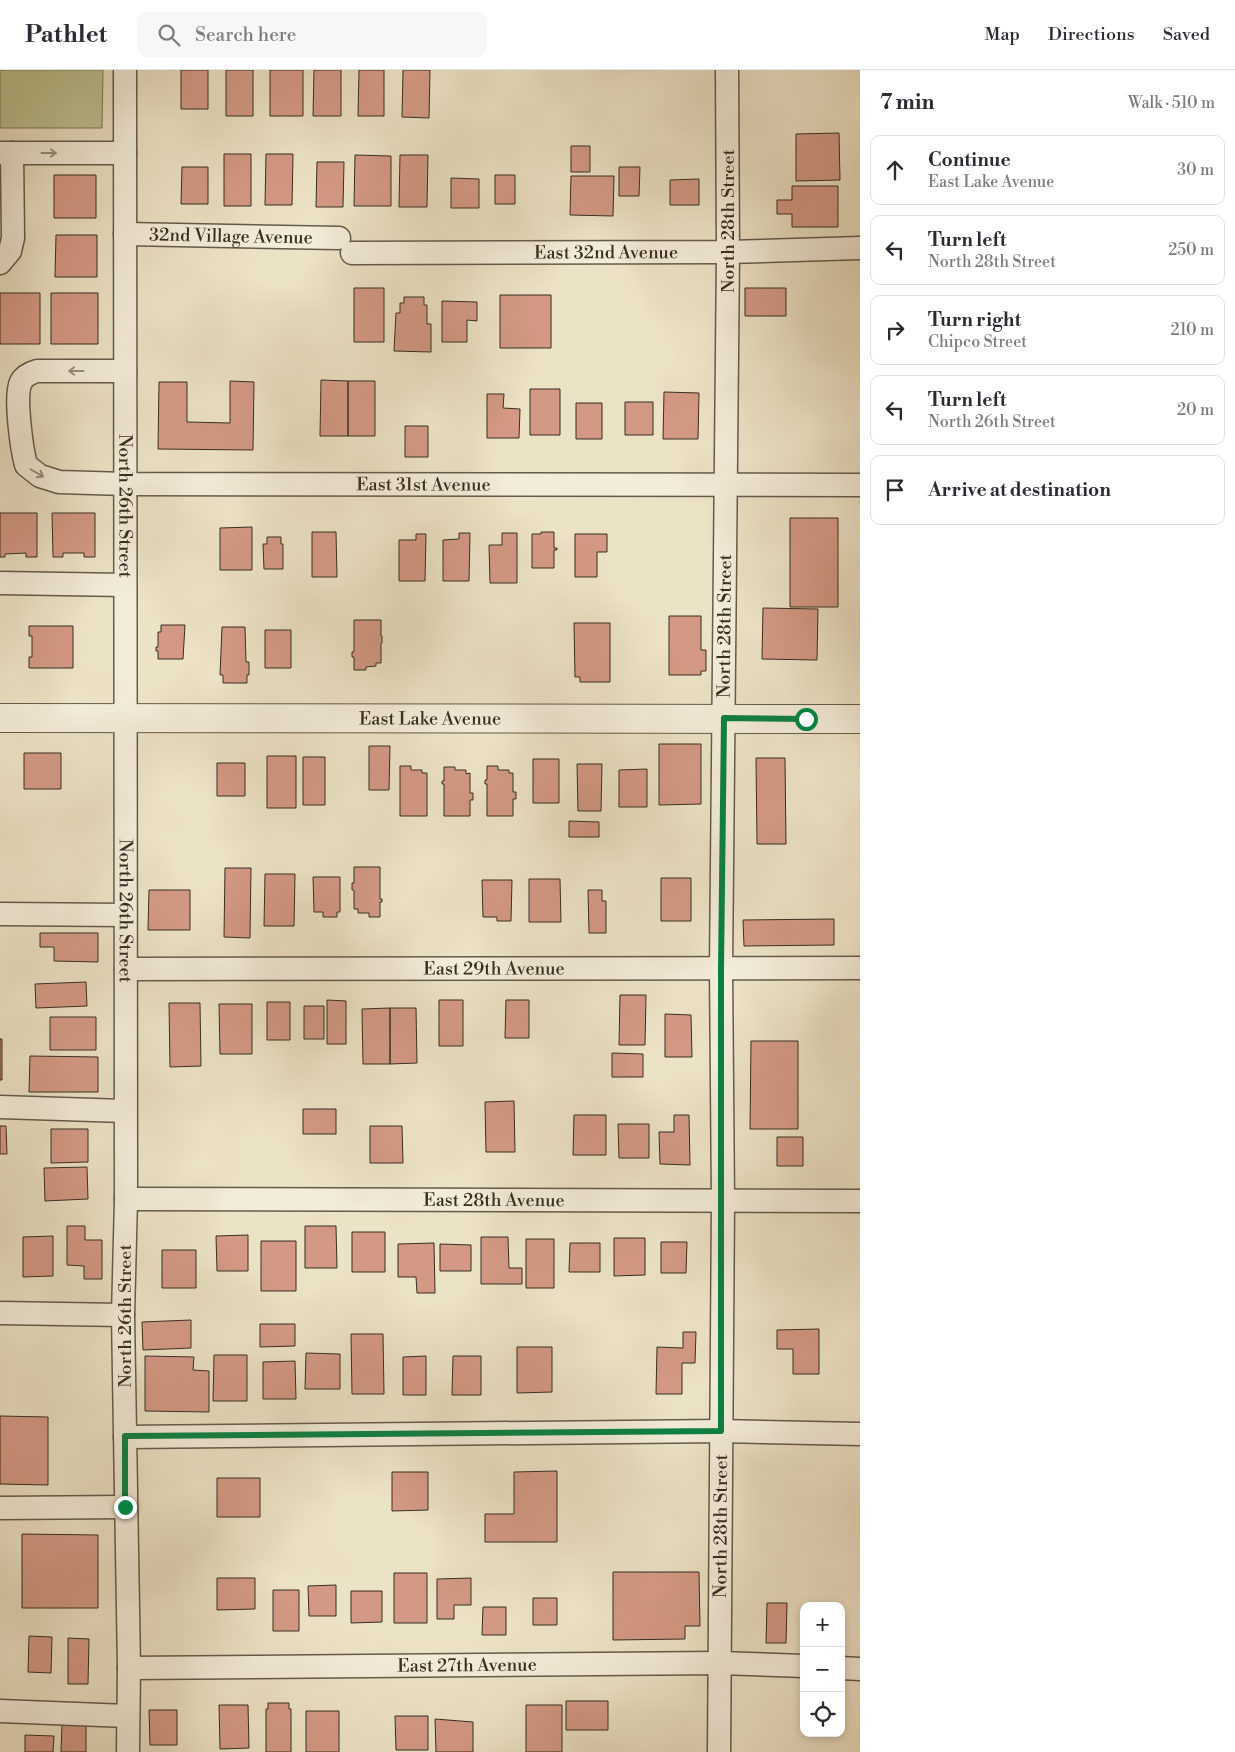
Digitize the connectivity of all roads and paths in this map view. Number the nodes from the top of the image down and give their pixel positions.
1 (125, 70) edge
2 (727, 70) edge
3 (6, 153) edge
4 (125, 153) junction
5 (124, 234) junction
6 (345, 245) joint
7 (860, 248) edge
8 (728, 252) junction
9 (0, 263) edge
10 (124, 371) junction
11 (10, 431) edge
12 (124, 484) junction
13 (726, 484) junction
14 (860, 485) edge
15 (0, 583) edge
16 (125, 585) junction
17 (126, 717) junction
18 (0, 718) edge
19 (724, 718) junction
20 (860, 719) edge
21 (0, 914) edge
22 (124, 915) junction
23 (721, 968) junction
24 (860, 968) edge
25 (126, 969) junction
26 (0, 1107) edge
27 (125, 1111) junction
28 (126, 1199) junction
29 (860, 1201) edge
30 (723, 1202) junction
31 (0, 1313) edge
32 (123, 1315) junction
33 (721, 1431) junction
34 (860, 1434) edge
35 (125, 1436) junction
36 (125, 1507) junction
37 (0, 1508) edge
38 (720, 1663) junction
39 (800, 1666) edge
40 (128, 1668) junction
41 (845, 1668) edge
42 (860, 1669) edge
43 (0, 1711) edge
44 (127, 1716) junction
45 (128, 1752) edge
46 (719, 1752) edge

1 - 4 street, North 26th Street
2 - 8 street, North 28th Street
3 -> 4 street
3 - 9 street
4 - 5 street, North 26th Street
5 - 6 street, 32nd Village Avenue
5 - 10 street, North 26th Street
6 - 8 street, East 32nd Avenue
7 - 8 street, East 32nd Avenue
8 - 13 street, North 28th Street
10 -> 11 street, East 31st Avenue
10 - 12 street, North 26th Street
11 -> 12 street, East 31st Avenue
12 - 13 street, East 31st Avenue
12 - 16 street, North 26th Street
13 - 14 street, East 31st Avenue
13 - 19 street, North 28th Street
15 - 16 street
16 - 17 street, North 26th Street
17 - 18 street, East Lake Avenue
17 - 19 street, East Lake Avenue
17 - 22 street, North 26th Street
19 - 20 street, East Lake Avenue
19 - 23 street, North 28th Street
21 - 22 street
22 - 25 street, North 26th Street
23 - 24 street, East 29th Avenue
23 - 25 street, East 29th Avenue
23 - 30 street, North 28th Street
25 - 27 street, North 26th Street
26 - 27 street
27 - 28 street, North 26th Street
28 - 30 street, East 28th Avenue
28 - 32 street, North 26th Street
29 - 30 street, East 28th Avenue
30 - 33 street, North 28th Street
31 - 32 street
32 - 35 street, North 26th Street
33 - 34 street
33 - 35 street
33 - 38 street, North 28th Street
35 - 36 street, North 26th Street
36 - 37 street
36 - 40 street, North 26th Street
38 - 39 street, East 27th Avenue
38 - 40 street, East 27th Avenue
38 - 46 street, North 28th Street
40 - 44 street, North 26th Street
41 - 42 street
43 - 44 street
44 - 45 street, North 26th Street

